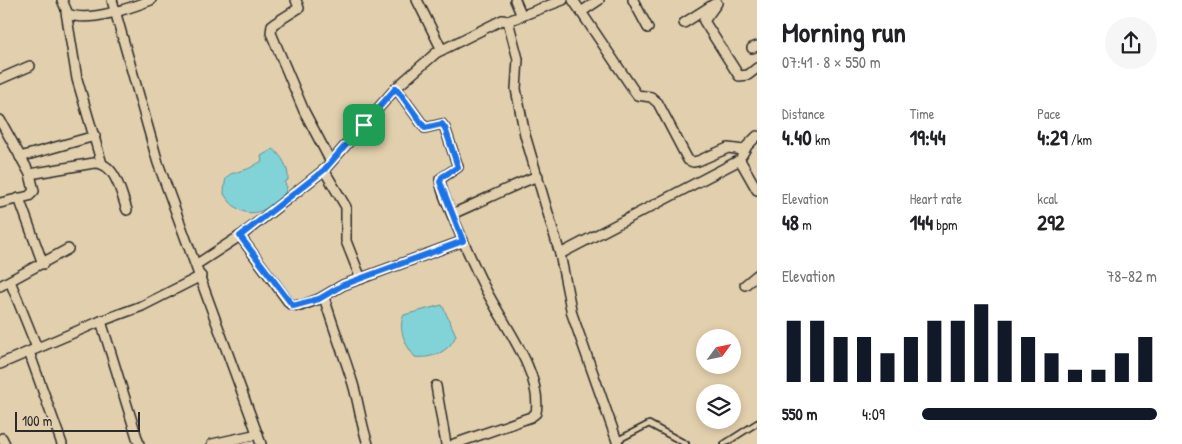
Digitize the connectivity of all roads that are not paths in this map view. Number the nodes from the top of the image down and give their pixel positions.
1 (62, 0) edge
2 (112, 0) edge
3 (150, 0) edge
4 (296, 0) edge
5 (417, 0) edge
6 (515, 0) edge
7 (563, 0) edge
8 (573, 0) edge
9 (599, 0) edge
10 (633, 0) edge
11 (719, 1) edge
12 (66, 12) junction
13 (581, 12) junction
14 (115, 13) junction
15 (522, 16) junction
16 (508, 21) junction
17 (684, 23) dead end
18 (648, 28) dead end
19 (442, 50) junction
20 (30, 66) dead end
21 (757, 68) edge
22 (0, 79) edge
23 (396, 88) junction
24 (0, 120) edge
25 (95, 136) junction
26 (757, 136) edge
27 (744, 150) junction
28 (20, 157) junction
29 (740, 160) junction
30 (331, 162) junction
31 (102, 164) junction
32 (324, 170) junction
33 (30, 174) junction
34 (538, 176) junction
35 (757, 190) edge
36 (19, 198) junction
37 (0, 203) edge
38 (127, 210) dead end
39 (452, 214) junction
40 (240, 236) junction
41 (463, 241) junction
42 (68, 250) dead end
43 (560, 254) junction
44 (43, 264) junction
45 (197, 264) junction
46 (757, 275) edge
47 (201, 276) junction
48 (361, 278) junction
49 (10, 282) junction
50 (745, 285) dead end
51 (0, 286) edge
52 (324, 297) junction
53 (102, 321) junction
54 (38, 348) junction
55 (28, 352) junction
56 (0, 364) edge
57 (436, 386) dead end
58 (757, 423) edge
59 (258, 434) junction
60 (617, 442) edge
61 (62, 444) edge
62 (139, 444) edge
63 (212, 444) edge
64 (261, 444) edge
65 (368, 444) edge
66 (446, 444) edge
67 (454, 444) edge
68 (686, 444) edge
69 (724, 444) edge

1 - 12 street
2 - 14 street
3 - 14 street
4 - 30 street
5 - 19 street
6 - 15 street
7 - 15 street
8 - 13 street
9 - 13 street
10 - 18 street
11 - 17 street
11 - 21 street
12 - 14 street
12 - 25 street
13 - 27 street
14 - 45 street
15 - 16 street
16 - 19 street
16 - 34 street
19 - 23 street
20 - 22 street
23 - 30 street
23 - 39 street
24 - 28 street
25 - 28 street
25 - 31 street
26 - 27 street
27 - 29 street
28 - 33 street
29 - 35 street
29 - 43 street
30 - 32 street
31 - 33 street
31 - 38 street
32 - 40 street
32 - 48 street
33 - 36 street
34 - 39 street
34 - 43 street
36 - 37 street
36 - 44 street
39 - 41 street
40 - 45 street
40 - 52 street
41 - 48 street
41 - 67 street
42 - 44 street
43 - 60 street
44 - 49 street
45 - 47 street
46 - 50 street
47 - 53 street
47 - 59 street
48 - 52 street
49 - 51 street
49 - 54 street
52 - 65 street
53 - 54 street
53 - 62 street
54 - 55 street
55 - 56 street
55 - 61 street
57 - 66 street
58 - 69 lane
59 - 63 street
59 - 64 street
60 - 68 lane

